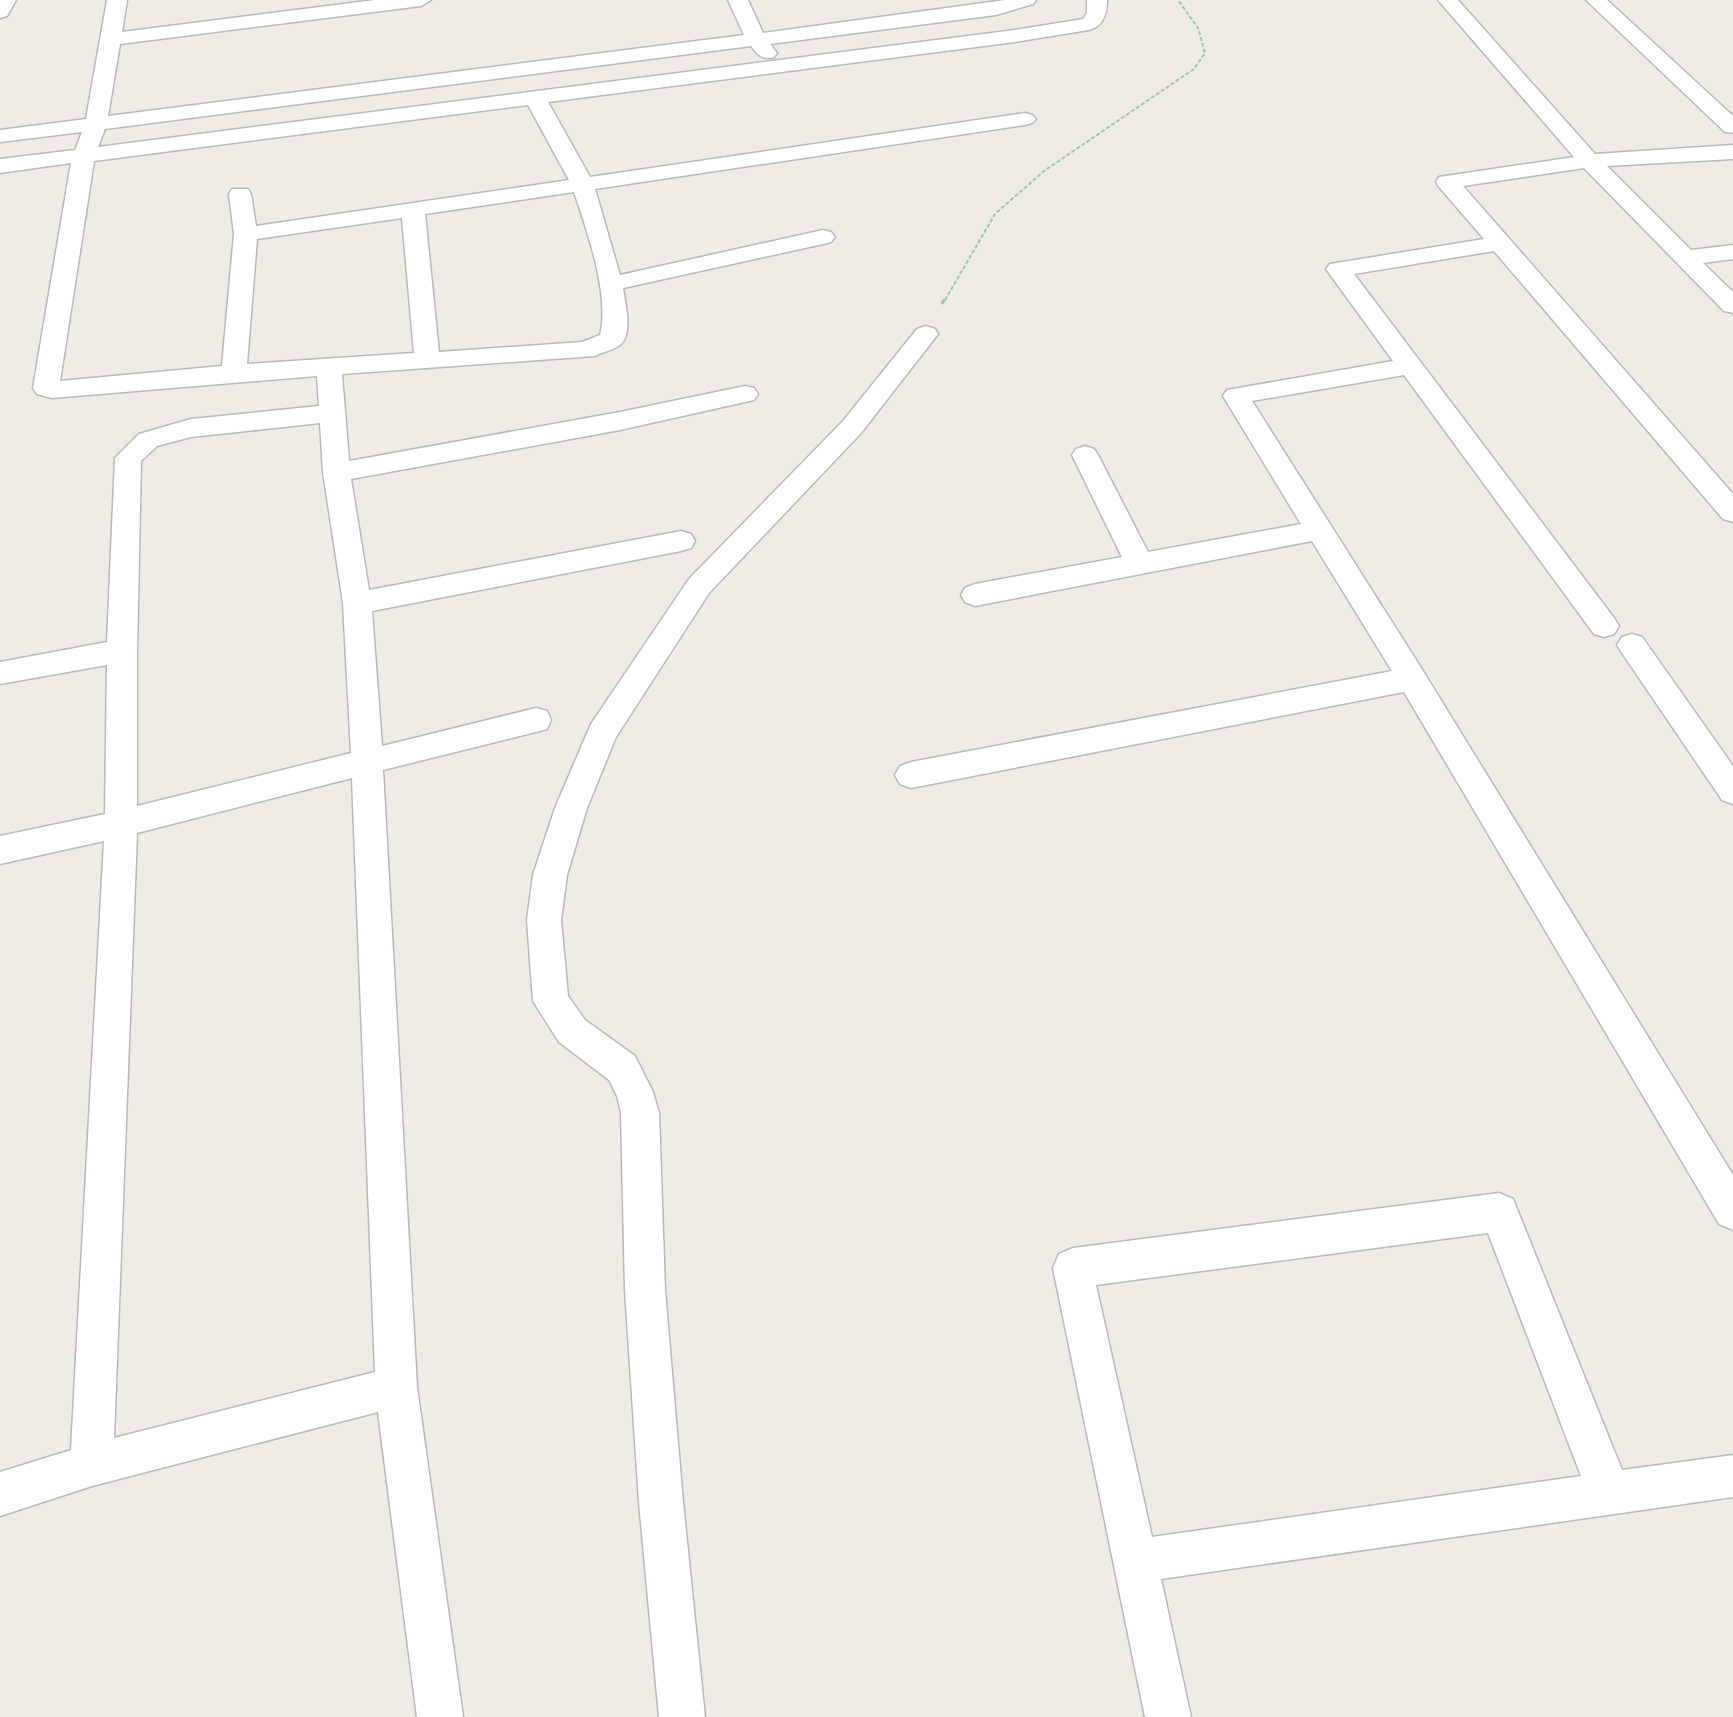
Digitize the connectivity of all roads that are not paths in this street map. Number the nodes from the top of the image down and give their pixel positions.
1 (6, 0) edge
2 (117, 0) edge
3 (421, 0) edge
4 (738, 0) edge
5 (1026, 0) edge
6 (1097, 0) edge
7 (1448, 0) edge
8 (1596, 0) edge
9 (0, 12) edge
10 (755, 38) junction
11 (112, 39) junction
12 (776, 65) junction
13 (535, 98) junction
14 (1025, 119) dead end
15 (96, 124) junction
16 (1733, 127) edge
17 (0, 136) edge
18 (1733, 152) edge
19 (83, 158) junction
20 (1589, 161) junction
21 (0, 166) edge
22 (583, 186) junction
23 (240, 194) dead end
24 (413, 210) junction
25 (246, 234) junction
26 (823, 237) dead end
27 (1499, 243) junction
28 (1733, 252) edge
29 (1686, 258) junction
30 (610, 284) junction
31 (1733, 306) edge
32 (926, 334) road end
33 (426, 360) junction
34 (329, 366) junction
35 (1410, 366) junction
36 (234, 373) junction
37 (745, 394) dead end
38 (331, 413) junction
39 (1085, 455) dead end
40 (336, 472) junction
41 (1733, 512) edge
42 (1320, 530) junction
43 (681, 541) dead end
44 (1140, 564) junction
45 (975, 595) dead end
46 (357, 603) junction
47 (1604, 626) dead end
48 (1632, 645) dead end
49 (122, 651) junction
50 (0, 673) edge
51 (1412, 680) junction
52 (536, 720) dead end
53 (367, 760) junction
54 (911, 776) dead end
55 (1733, 791) edge
56 (121, 826) junction
57 (0, 850) edge
58 (1733, 1211) edge
59 (396, 1387) junction
60 (92, 1465) junction
61 (1733, 1476) edge
62 (1609, 1493) junction
63 (0, 1494) edge
64 (1136, 1561) junction
65 (440, 1717) edge
66 (682, 1717) edge
67 (1168, 1717) edge

1 - 9 street
2 - 11 street
3 - 11 street
4 - 10 street
5 - 10 street
6 - 12 street
7 - 20 street
8 - 16 street
10 - 12 street
10 - 15 street
11 - 15 street
12 - 13 street
13 - 19 street
13 - 22 street
14 - 22 street
15 - 17 street
15 - 19 street
18 - 20 street
19 - 21 street
19 - 36 street
20 - 27 street
20 - 29 street
22 - 24 street
22 - 30 street
23 - 25 street
24 - 25 street
24 - 33 street
25 - 36 street
26 - 30 street
27 - 35 street
27 - 41 street
28 - 29 street
29 - 31 street
30 - 33 street
32 - 66 street
33 - 34 street
34 - 36 street
34 - 38 street
35 - 42 street
35 - 47 street
37 - 40 street
38 - 40 street
38 - 49 street
39 - 44 street
40 - 46 street
42 - 44 street
42 - 51 street
43 - 46 street
44 - 45 street
46 - 53 street
48 - 55 street
49 - 50 street
49 - 56 street
51 - 54 street
51 - 58 street
52 - 53 street
53 - 56 street
53 - 59 street
56 - 57 street
56 - 60 street
59 - 60 street
59 - 65 street
60 - 63 street
61 - 62 street
62 - 64 street
62 - 64 street
64 - 67 street

